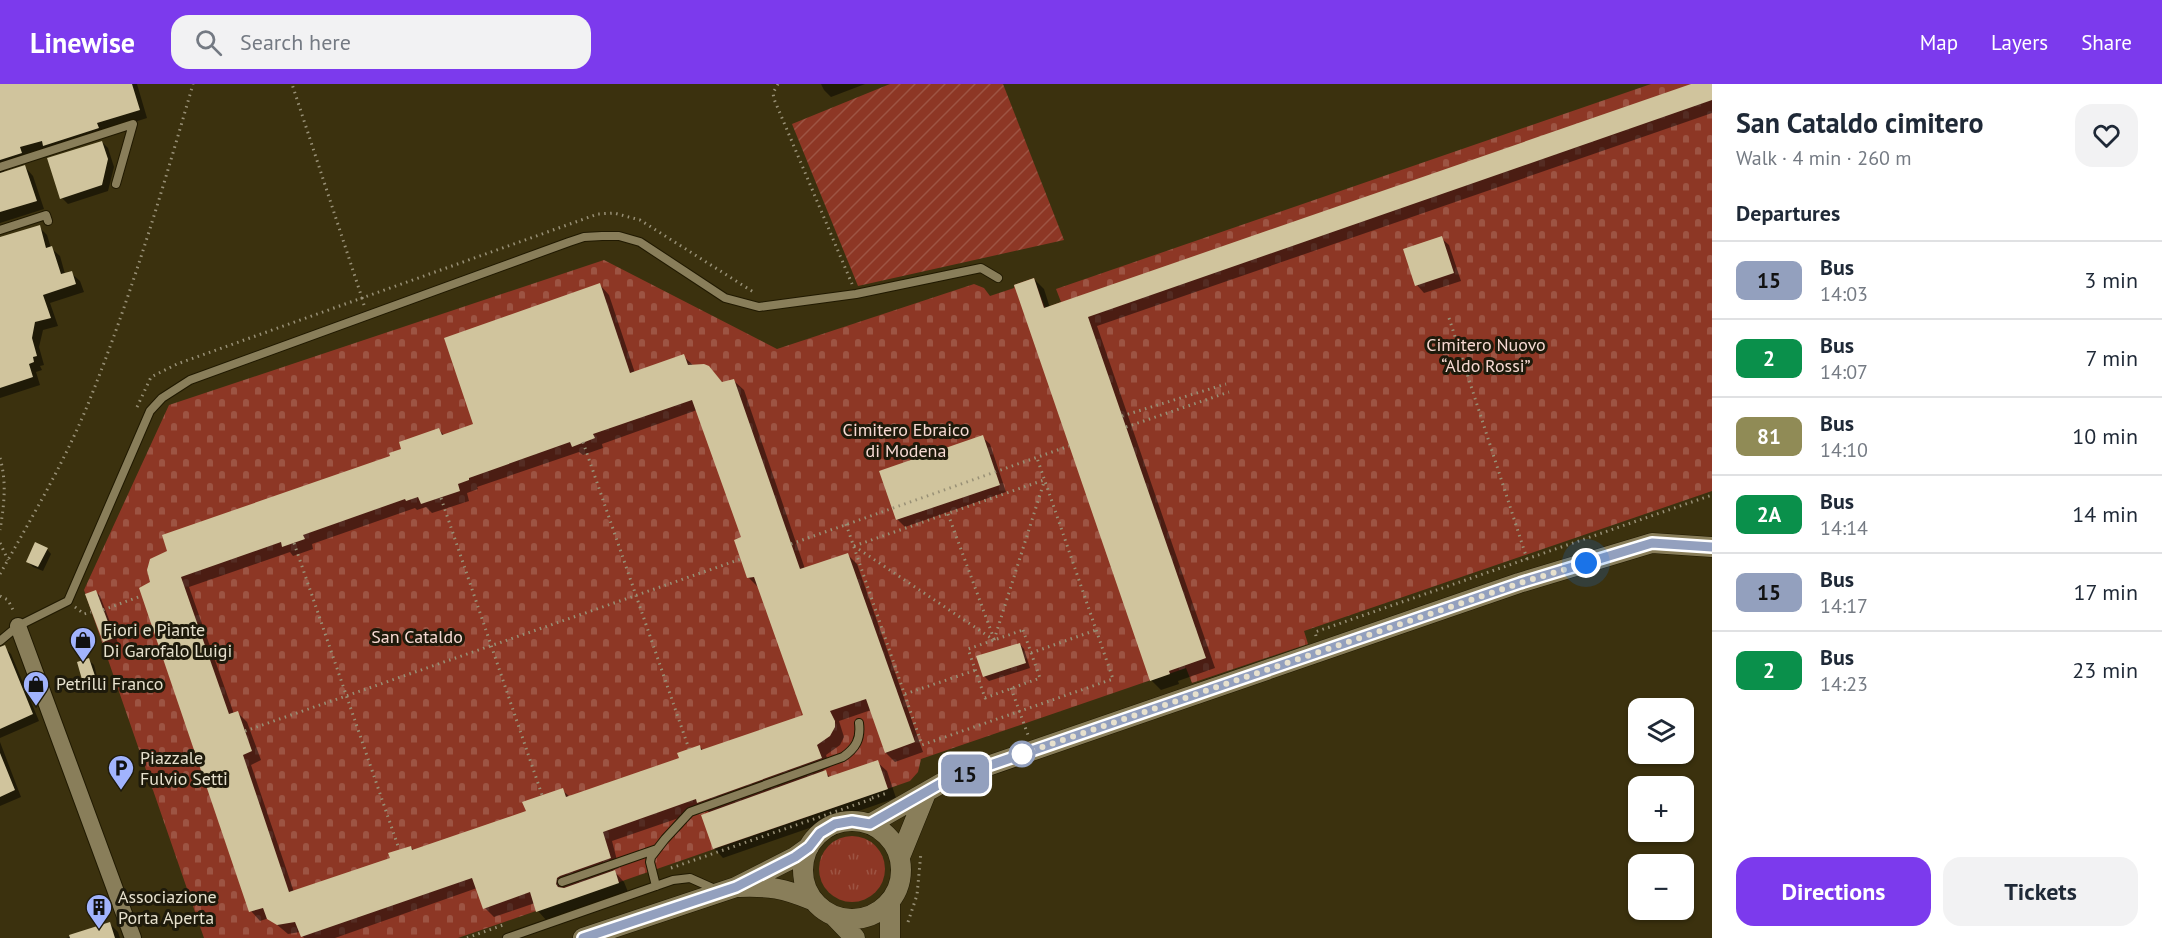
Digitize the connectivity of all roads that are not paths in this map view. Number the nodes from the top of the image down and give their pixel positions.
1 (0, 167) edge
2 (116, 184) dead end
3 (48, 221) dead end
4 (0, 230) edge
5 (998, 278) dead end
6 (1712, 547) edge
7 (18, 626) junction
8 (0, 641) edge
9 (859, 723) dead end
10 (926, 793) junction
11 (870, 824) junction
12 (809, 847) junction
13 (657, 849) junction
14 (900, 857) junction
15 (562, 882) dead end
16 (656, 886) junction
17 (728, 889) junction
18 (812, 900) junction
19 (890, 902) junction
20 (835, 917) junction
21 (624, 931) edge
22 (133, 938) edge
23 (507, 938) edge
24 (583, 938) edge
25 (855, 938) edge
26 (890, 938) edge

1 - 2 lane
3 - 4 lane
5 - 7 lane
6 - 10 street
7 - 8 lane
7 - 22 street
9 - 13 lane
10 - 11 street
10 - 14 street
11 - 12 street
11 - 14 street
12 - 17 street
12 - 18 street
13 - 15 lane
13 - 16 lane
14 - 19 street
16 - 17 lane
16 - 23 lane
17 - 18 street
17 - 21 street
18 - 20 street
19 - 20 street
19 - 26 street
20 - 25 street
21 - 24 street

